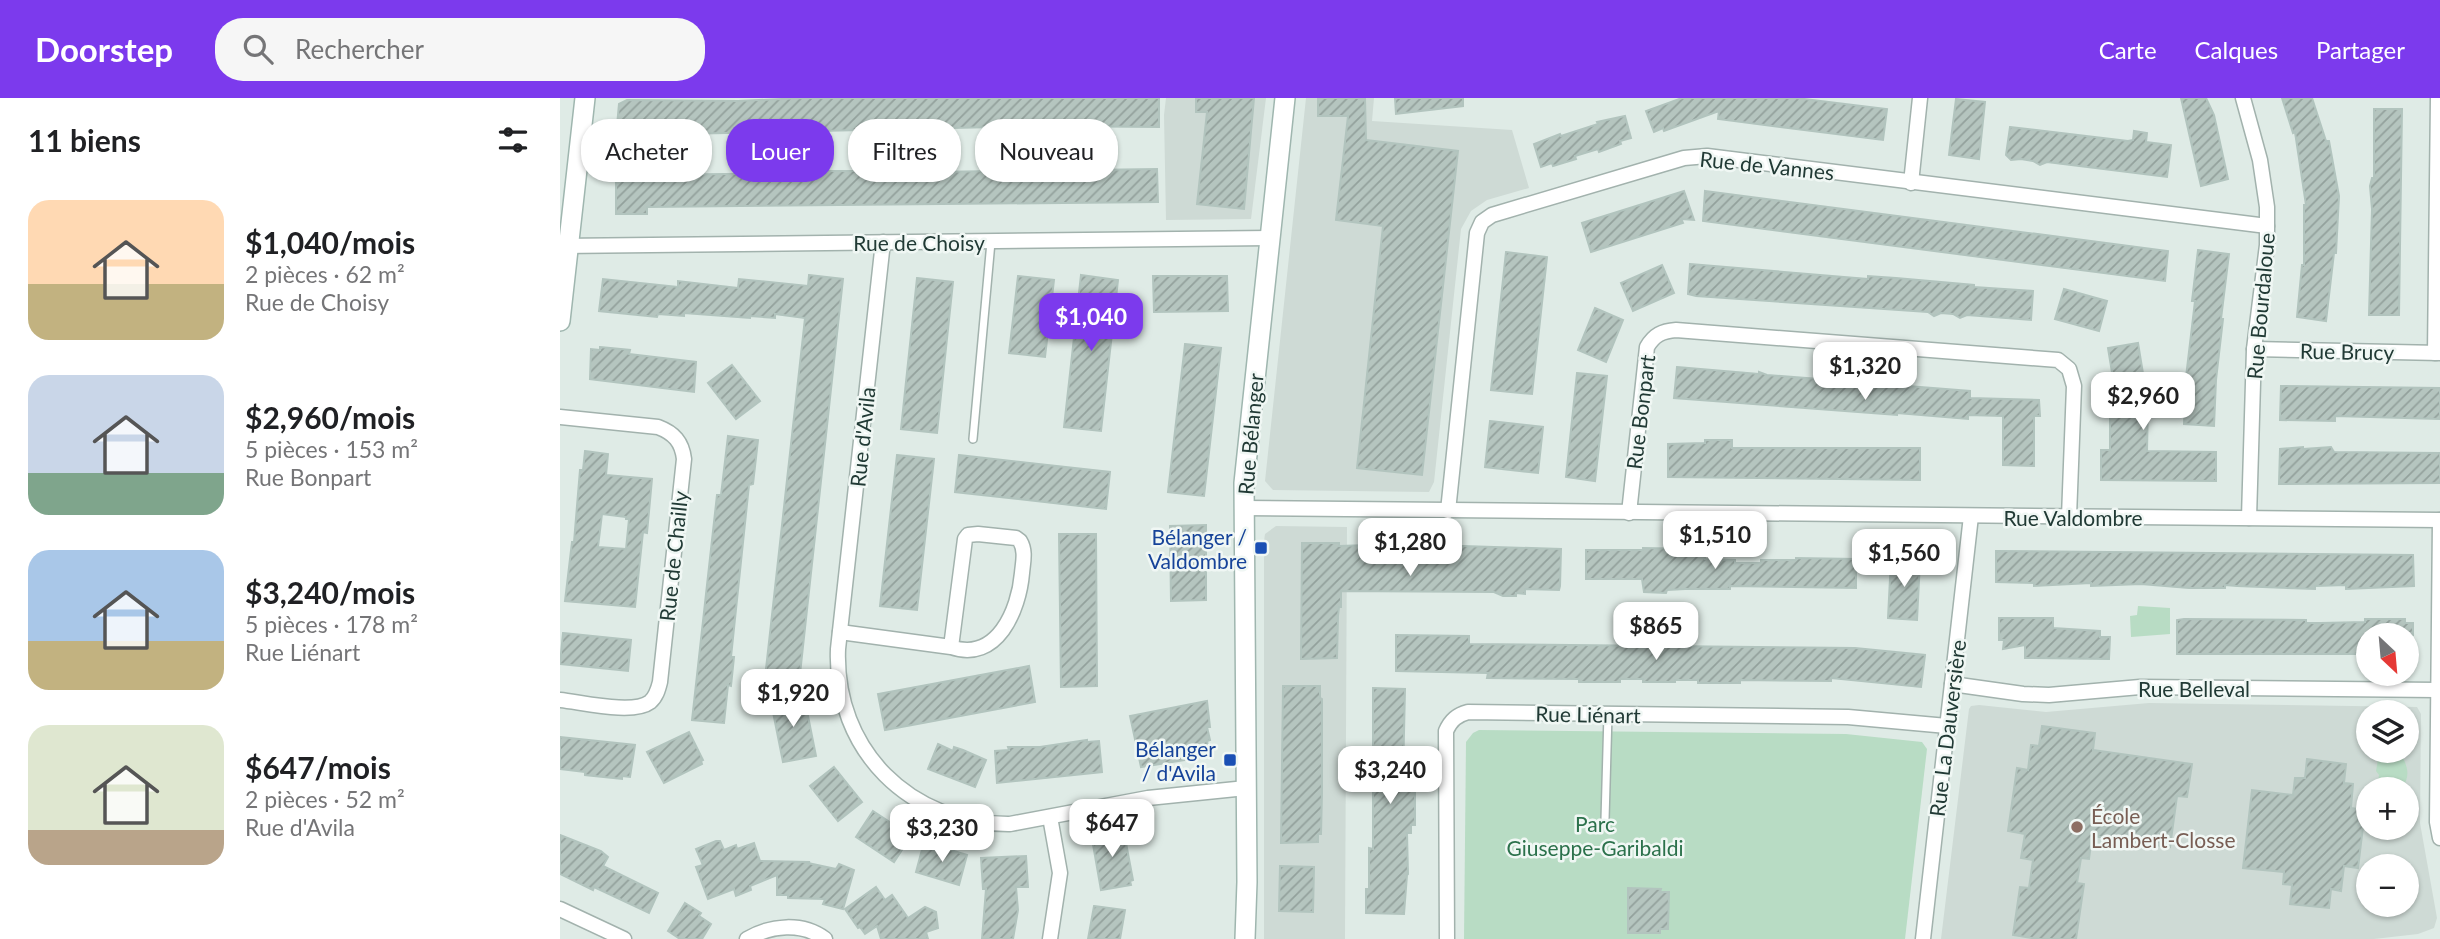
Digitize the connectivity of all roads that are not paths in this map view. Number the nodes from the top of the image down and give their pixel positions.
1 (585, 98) edge
2 (1285, 98) edge
3 (1920, 98) edge
4 (2244, 98) edge
5 (2438, 98) edge
6 (1911, 183) junction
7 (2267, 226) junction
8 (1270, 238) junction
9 (883, 242) junction
10 (991, 242) junction
11 (564, 246) edge
12 (560, 321) edge
13 (2255, 349) junction
14 (2438, 353) edge
15 (560, 417) edge
16 (973, 439) dead end
17 (1244, 508) junction
18 (1448, 511) junction
19 (1629, 513) junction
20 (1971, 516) junction
21 (2069, 517) junction
22 (2249, 518) junction
23 (2440, 520) edge
24 (840, 632) junction
25 (951, 647) junction
26 (1952, 684) junction
27 (2437, 690) junction
28 (560, 700) edge
29 (1608, 714) junction
30 (1947, 726) junction
31 (1247, 788) junction
32 (1050, 817) junction
33 (1605, 820) dead end
34 (2440, 838) edge
35 (560, 909) edge
36 (624, 939) edge
37 (747, 939) edge
38 (825, 939) edge
39 (1050, 939) edge
40 (1245, 939) edge
41 (1447, 939) edge
42 (1923, 939) edge

1 - 11 street
2 - 8 street, Rue Bélanger
3 - 6 street
4 - 7 street, Rue Bourdaloue
5 - 14 street
6 - 7 street, Rue de Vannes
6 - 18 street, Rue de Vannes
7 - 13 street, Rue Bourdaloue
8 - 10 street, Rue de Choisy
8 - 17 street, Rue Bélanger
9 - 10 street, Rue de Choisy
9 - 11 street, Rue de Choisy
9 - 24 street, Rue d'Avila
10 - 16 lane
11 - 12 street
13 - 14 street, Rue Brucy
13 - 22 street, Rue Bourdaloue
15 - 28 street, Rue de Chailly
17 - 18 street, Rue Valdombre
17 - 31 street, Rue Bélanger
18 - 19 street, Rue Valdombre
19 - 20 street, Rue Valdombre
19 - 21 street, Rue Bonpart
20 - 21 street, Rue Valdombre
20 - 26 street, Rue La Dauversière
21 - 22 street, Rue Valdombre
22 - 23 street, Rue Valdombre
23 - 27 street
24 - 25 street
24 - 32 street, Rue d'Avila
25 - 25 street
26 - 27 street, Rue Belleval
26 - 30 street, Rue La Dauversière
27 - 34 street
29 - 30 street, Rue Liénart
29 - 33 lane
29 - 41 street, Rue Liénart
30 - 42 street, Rue La Dauversière
31 - 32 street, Rue d'Avila
31 - 40 street, Rue Bélanger
32 - 39 street
35 - 36 street
37 - 38 street

